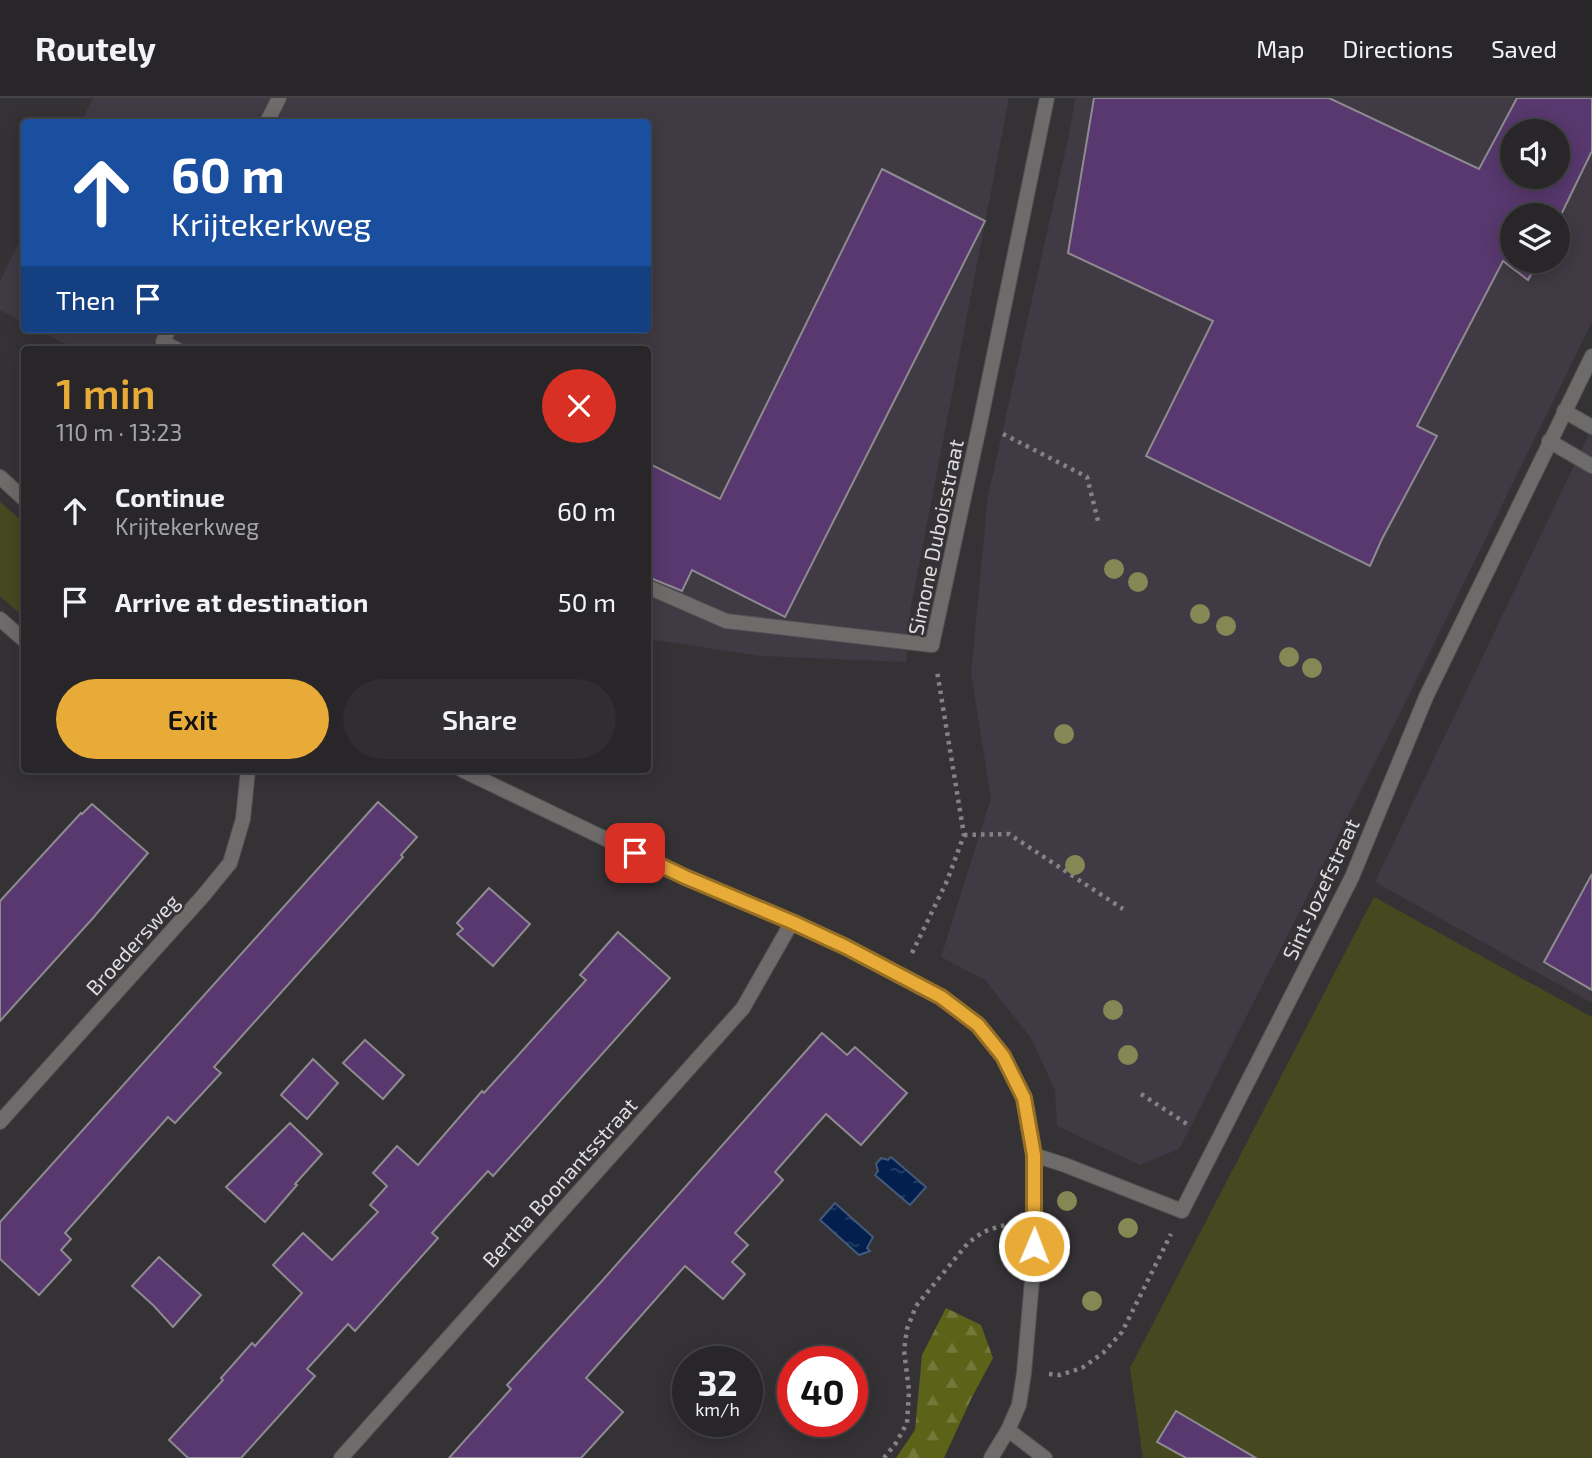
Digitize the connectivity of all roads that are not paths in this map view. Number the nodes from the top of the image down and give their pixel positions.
1 (279, 98) edge
2 (1047, 98) edge
3 (268, 119) edge
4 (167, 333) edge
5 (170, 346) edge
6 (1592, 356) edge
7 (1564, 411) junction
8 (1592, 427) edge
9 (1549, 441) junction
10 (1592, 466) edge
11 (0, 477) edge
12 (21, 496) edge
13 (651, 588) edge
14 (0, 619) edge
15 (21, 637) edge
16 (248, 773) edge
17 (468, 773) edge
18 (792, 922) junction
19 (0, 1122) edge
20 (1034, 1155) junction
21 (1008, 1430) junction
22 (341, 1458) edge
23 (991, 1458) edge
24 (1045, 1458) edge

1 - 3 street
2 - 13 street, Simone Duboisstraat
4 - 5 street
6 - 7 street, Sint-Jozefstraat
7 - 8 street
7 - 9 street, Sint-Jozefstraat
9 - 10 street
9 - 20 street, Sint-Jozefstraat
11 - 12 street
14 - 15 street
16 - 19 street, Broedersweg
17 - 18 street
18 - 20 street
18 - 22 street, Bertha Boonantsstraat
20 - 21 street
21 - 23 street
21 - 24 street

